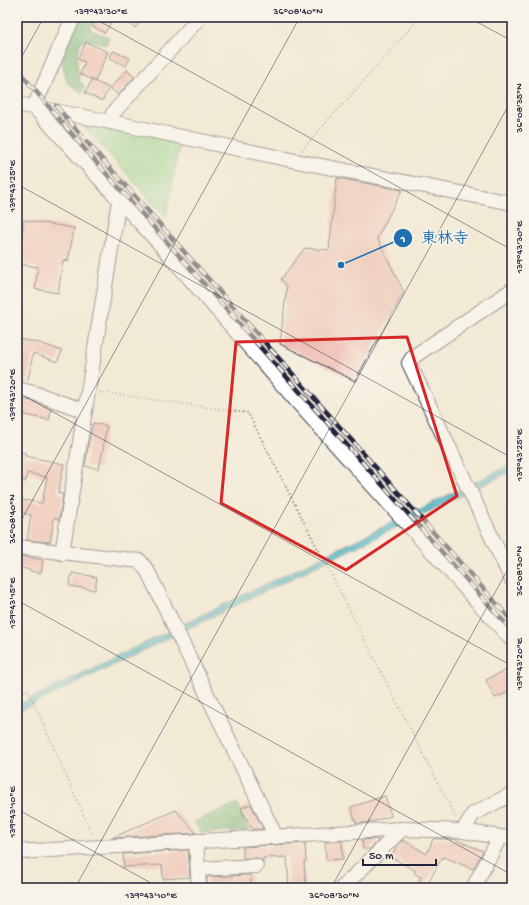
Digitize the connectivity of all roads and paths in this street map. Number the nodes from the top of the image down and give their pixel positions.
1 (74, 17) edge
2 (200, 17) edge
3 (420, 17) edge
4 (17, 104) edge
5 (34, 107) junction
6 (111, 122) junction
7 (296, 161) junction
8 (119, 200) junction
9 (512, 203) edge
10 (512, 290) edge
11 (17, 389) edge
12 (89, 390) junction
13 (85, 411) junction
14 (17, 547) edge
15 (62, 553) junction
16 (512, 580) edge
17 (512, 640) edge
18 (17, 695) edge
19 (512, 794) edge
20 (402, 829) junction
21 (463, 830) junction
22 (276, 837) junction
23 (506, 838) edge
24 (196, 841) junction
25 (97, 846) junction
26 (17, 852) edge
27 (256, 866) dead end
28 (198, 869) junction
29 (199, 888) edge
30 (342, 888) edge
31 (473, 888) edge

1 - 5 street
2 - 6 street
3 - 7 path
4 - 5 street
5 - 6 street
5 - 8 street
6 - 7 street
7 - 9 street
8 - 12 street
8 - 17 street
10 - 16 street
11 - 13 street
12 - 13 street
12 - 21 path
13 - 15 street
14 - 15 street
15 - 22 street
18 - 25 path
19 - 21 street
20 - 21 street
20 - 22 street
20 - 30 street
21 - 23 street
22 - 24 street
23 - 31 street
24 - 25 street
24 - 28 street
25 - 26 street
27 - 28 street
28 - 29 street

